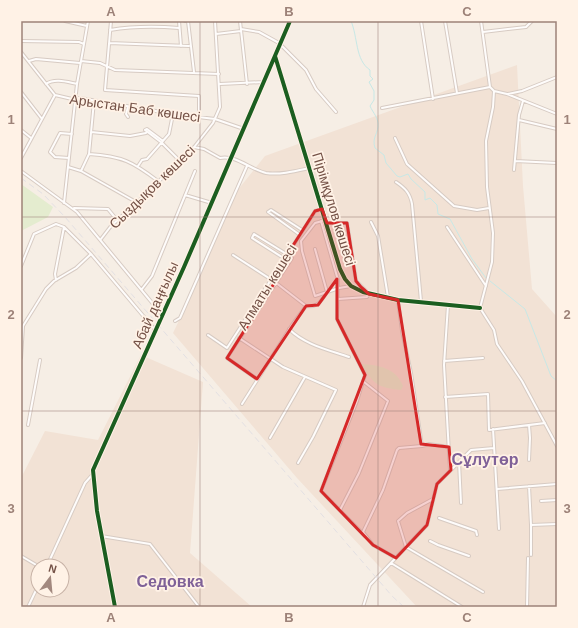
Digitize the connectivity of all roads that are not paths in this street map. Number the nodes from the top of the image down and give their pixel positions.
1 (65, 21) edge
2 (88, 21) edge
3 (111, 21) edge
4 (179, 21) edge
5 (185, 21) edge
6 (215, 21) edge
7 (240, 21) edge
8 (290, 21) edge
9 (421, 21) edge
10 (446, 21) edge
11 (481, 21) edge
12 (532, 21) edge
13 (88, 26) junction
14 (179, 28) junction
15 (110, 30) junction
16 (241, 30) junction
17 (483, 32) junction
18 (216, 34) junction
19 (21, 40) edge
20 (84, 44) junction
21 (109, 44) junction
22 (181, 46) junction
23 (189, 46) junction
24 (281, 46) junction
25 (21, 52) edge
26 (276, 56) junction
27 (29, 61) junction
28 (81, 62) junction
29 (107, 66) junction
30 (194, 72) junction
31 (219, 74) junction
32 (557, 77) edge
33 (264, 82) junction
34 (46, 84) junction
35 (77, 84) junction
36 (219, 84) junction
37 (247, 84) junction
38 (490, 87) junction
39 (494, 91) junction
40 (21, 93) edge
41 (457, 93) junction
42 (507, 94) junction
43 (55, 95) junction
44 (76, 98) junction
45 (433, 99) junction
46 (523, 101) junction
47 (94, 102) junction
48 (128, 107) junction
49 (382, 108) dead end
50 (336, 112) dead end
51 (173, 114) junction
52 (557, 114) edge
53 (128, 117) dead end
54 (199, 117) junction
55 (42, 119) junction
56 (215, 119) junction
57 (519, 120) junction
58 (557, 128) edge
59 (244, 129) junction
60 (21, 130) edge
61 (91, 132) junction
62 (72, 134) junction
63 (32, 138) junction
64 (395, 138) dead end
65 (163, 142) junction
66 (194, 147) junction
67 (89, 154) junction
68 (21, 158) edge
69 (69, 158) junction
70 (231, 158) junction
71 (178, 159) junction
72 (515, 161) junction
73 (557, 163) edge
74 (138, 166) junction
75 (247, 166) junction
76 (68, 167) junction
77 (310, 168) junction
78 (514, 170) dead end
79 (21, 171) edge
80 (81, 171) junction
81 (195, 171) dead end
82 (158, 181) junction
83 (396, 182) dead end
84 (185, 195) junction
85 (136, 202) junction
86 (64, 203) junction
87 (212, 203) junction
88 (72, 208) junction
89 (489, 208) junction
90 (322, 209) junction
91 (118, 220) junction
92 (321, 221) junction
93 (326, 222) junction
94 (371, 222) dead end
95 (64, 227) junction
96 (448, 228) dead end
97 (303, 230) junction
98 (300, 235) junction
99 (101, 239) junction
100 (315, 249) dead end
101 (91, 254) junction
102 (233, 255) dead end
103 (288, 255) junction
104 (292, 258) dead end
105 (285, 259) junction
106 (21, 266) edge
107 (56, 280) junction
108 (271, 280) junction
109 (275, 282) junction
110 (351, 286) junction
111 (486, 286) junction
112 (339, 288) junction
113 (142, 289) junction
114 (327, 292) junction
115 (369, 294) junction
116 (388, 297) junction
117 (337, 299) junction
118 (398, 300) junction
119 (421, 301) junction
120 (448, 305) junction
121 (306, 306) junction
122 (480, 308) junction
123 (163, 316) junction
124 (175, 321) dead end
125 (290, 329) junction
126 (21, 331) edge
127 (156, 331) junction
128 (208, 335) dead end
129 (240, 338) junction
130 (21, 358) edge
131 (271, 358) junction
132 (348, 358) dead end
133 (483, 358) dead end
134 (40, 360) dead end
135 (444, 361) junction
136 (305, 377) junction
137 (257, 379) junction
138 (364, 382) junction
139 (445, 397) junction
140 (242, 404) dead end
141 (545, 423) junction
142 (28, 425) dead end
143 (529, 425) junction
144 (493, 429) junction
145 (270, 438) dead end
146 (422, 446) junction
147 (557, 446) edge
148 (449, 447) junction
149 (494, 448) junction
150 (529, 460) dead end
151 (459, 462) junction
152 (298, 463) dead end
153 (451, 470) junction
154 (93, 474) junction
155 (557, 484) edge
156 (529, 486) junction
157 (497, 489) junction
158 (434, 498) junction
159 (557, 500) edge
160 (541, 501) dead end
161 (461, 503) dead end
162 (340, 510) junction
163 (440, 518) dead end
164 (557, 524) edge
165 (531, 525) junction
166 (499, 530) dead end
167 (477, 534) dead end
168 (101, 536) junction
169 (365, 536) junction
170 (430, 541) dead end
171 (406, 547) junction
172 (531, 555) dead end
173 (21, 556) edge
174 (469, 556) dead end
175 (51, 558) edge
176 (396, 558) junction
177 (528, 558) dead end
178 (30, 561) edge
179 (391, 563) junction
180 (483, 592) dead end
181 (115, 607) edge
182 (199, 607) edge
183 (363, 607) edge
184 (462, 607) edge
185 (527, 607) edge

1 - 13 street
2 - 13 street
3 - 15 street
4 - 14 street
5 - 23 street
6 - 18 street, Сыздықов көшесі
7 - 16 street
8 - 24 street, Абай даңғылы
9 - 45 street
10 - 41 street
11 - 17 street
12 - 17 street
13 - 20 street
14 - 15 street
14 - 22 street
15 - 21 street
16 - 18 street
16 - 24 street
16 - 37 street
17 - 38 street
18 - 31 street, Сыздықов көшесі
19 - 20 street
20 - 28 street
21 - 22 street
21 - 29 street
22 - 23 street
23 - 30 street
24 - 26 street, Абай даңғылы
24 - 50 street
25 - 27 street, Арыстан Баб көшесі
26 - 33 street, Абай даңғылы
26 - 77 street, Пірімқұлов көшесі
27 - 28 street
27 - 34 street, Арыстан Баб көшесі
28 - 29 street
28 - 35 street
29 - 30 street
29 - 54 street
30 - 31 street
31 - 36 street, Сыздықов көшесі
32 - 42 street
33 - 37 street
33 - 59 street, Абай даңғылы
34 - 35 street
34 - 43 street, Арыстан Баб көшесі
35 - 44 street
36 - 37 street
36 - 56 street, Сыздықов көшесі
38 - 39 street
38 - 41 street
39 - 42 street
39 - 89 street
40 - 55 street
41 - 45 street
42 - 46 street
43 - 44 street, Арыстан Баб көшесі
43 - 55 street
44 - 47 street, Арыстан Баб көшесі
44 - 62 street
45 - 49 street
46 - 52 street
46 - 57 street
47 - 48 street, Арыстан Баб көшесі
47 - 61 street
48 - 51 street, Арыстан Баб көшесі
48 - 53 street
51 - 54 street, Арыстан Баб көшесі
51 - 65 street
54 - 56 street, Арыстан Баб көшесі
55 - 63 street
56 - 59 street, Арыстан Баб көшесі
56 - 66 street, Сыздықов көшесі
57 - 58 street
57 - 72 street
59 - 70 street, Абай даңғылы
60 - 63 street
61 - 65 street
61 - 67 street
62 - 69 street
62 - 69 street
63 - 68 street
64 - 89 street
65 - 71 street
65 - 74 street
66 - 70 street
66 - 71 street, Сыздықов көшесі
67 - 74 street
67 - 80 street
69 - 76 street
70 - 75 street
70 - 87 street, Абай даңғылы
71 - 82 street, Сыздықов көшесі
72 - 73 street
72 - 78 street
74 - 82 street
75 - 77 street
75 - 124 street
76 - 80 street
76 - 86 street
77 - 90 street, Пірімқұлов көшесі
79 - 86 street
80 - 85 street
81 - 84 street
82 - 85 street, Сыздықов көшесі
83 - 119 street
84 - 87 street
84 - 113 street
85 - 91 street, Сыздықов көшесі
86 - 88 street
87 - 123 street, Абай даңғылы
88 - 91 street
88 - 99 street
89 - 111 street
90 - 93 street, Пірімқұлов көшесі
90 - 97 street, Алматы көшесі
91 - 99 street, Сыздықов көшесі
92 - 93 street
92 - 112 street
92 - 114 street
93 - 110 street, Пірімқұлов көшесі
93 - 115 street
94 - 116 street
95 - 101 street
95 - 106 street
95 - 107 street
96 - 111 street
97 - 98 street, Алматы көшесі
97 - 98 street
98 - 103 street, Алматы көшесі
99 - 113 street
100 - 114 street
101 - 107 street
101 - 127 street
102 - 108 street
103 - 105 street, Алматы көшесі
103 - 105 street
104 - 109 street
105 - 108 street, Алматы көшесі
107 - 126 street
108 - 109 street
108 - 128 street, Алматы көшесі
109 - 121 street
109 - 129 street
110 - 112 street
110 - 115 street, Пірімқұлов көшесі
111 - 122 street
112 - 114 street
112 - 117 street
113 - 123 street
114 - 121 street
115 - 116 street, Пірімқұлов көшесі
115 - 117 street
116 - 118 street, Пірімқұлов көшесі
117 - 138 street
118 - 119 street, Пірімқұлов көшесі
118 - 146 street
119 - 120 street, Пірімқұлов көшесі
120 - 122 street, Пірімқұлов көшесі
120 - 135 street
121 - 125 street
122 - 141 street
123 - 127 street, Абай даңғылы
125 - 131 street
125 - 132 street
126 - 130 street
127 - 154 street, Абай даңғылы
129 - 131 street
129 - 137 street
131 - 136 street
131 - 137 street
133 - 135 street
134 - 142 street
135 - 139 street
136 - 145 street
136 - 152 street
137 - 140 street
138 - 162 street
138 - 162 street
139 - 144 street
139 - 148 street
141 - 143 street
141 - 147 street
143 - 144 street
143 - 150 street
144 - 149 street
146 - 148 street
146 - 169 street
148 - 153 street
149 - 151 street
149 - 157 street
151 - 153 street
151 - 161 street
153 - 158 street
154 - 168 street, Абай даңғылы
154 - 175 street
155 - 156 street
156 - 157 street
156 - 165 street
157 - 166 street
158 - 171 street
158 - 171 street
159 - 160 street
162 - 169 street
163 - 167 street
164 - 165 street
165 - 172 street
168 - 181 street, Абай даңғылы
168 - 182 street
169 - 176 street
170 - 174 street
171 - 176 street
171 - 180 street
173 - 178 street
176 - 179 street
177 - 185 street
179 - 183 street
179 - 184 street

